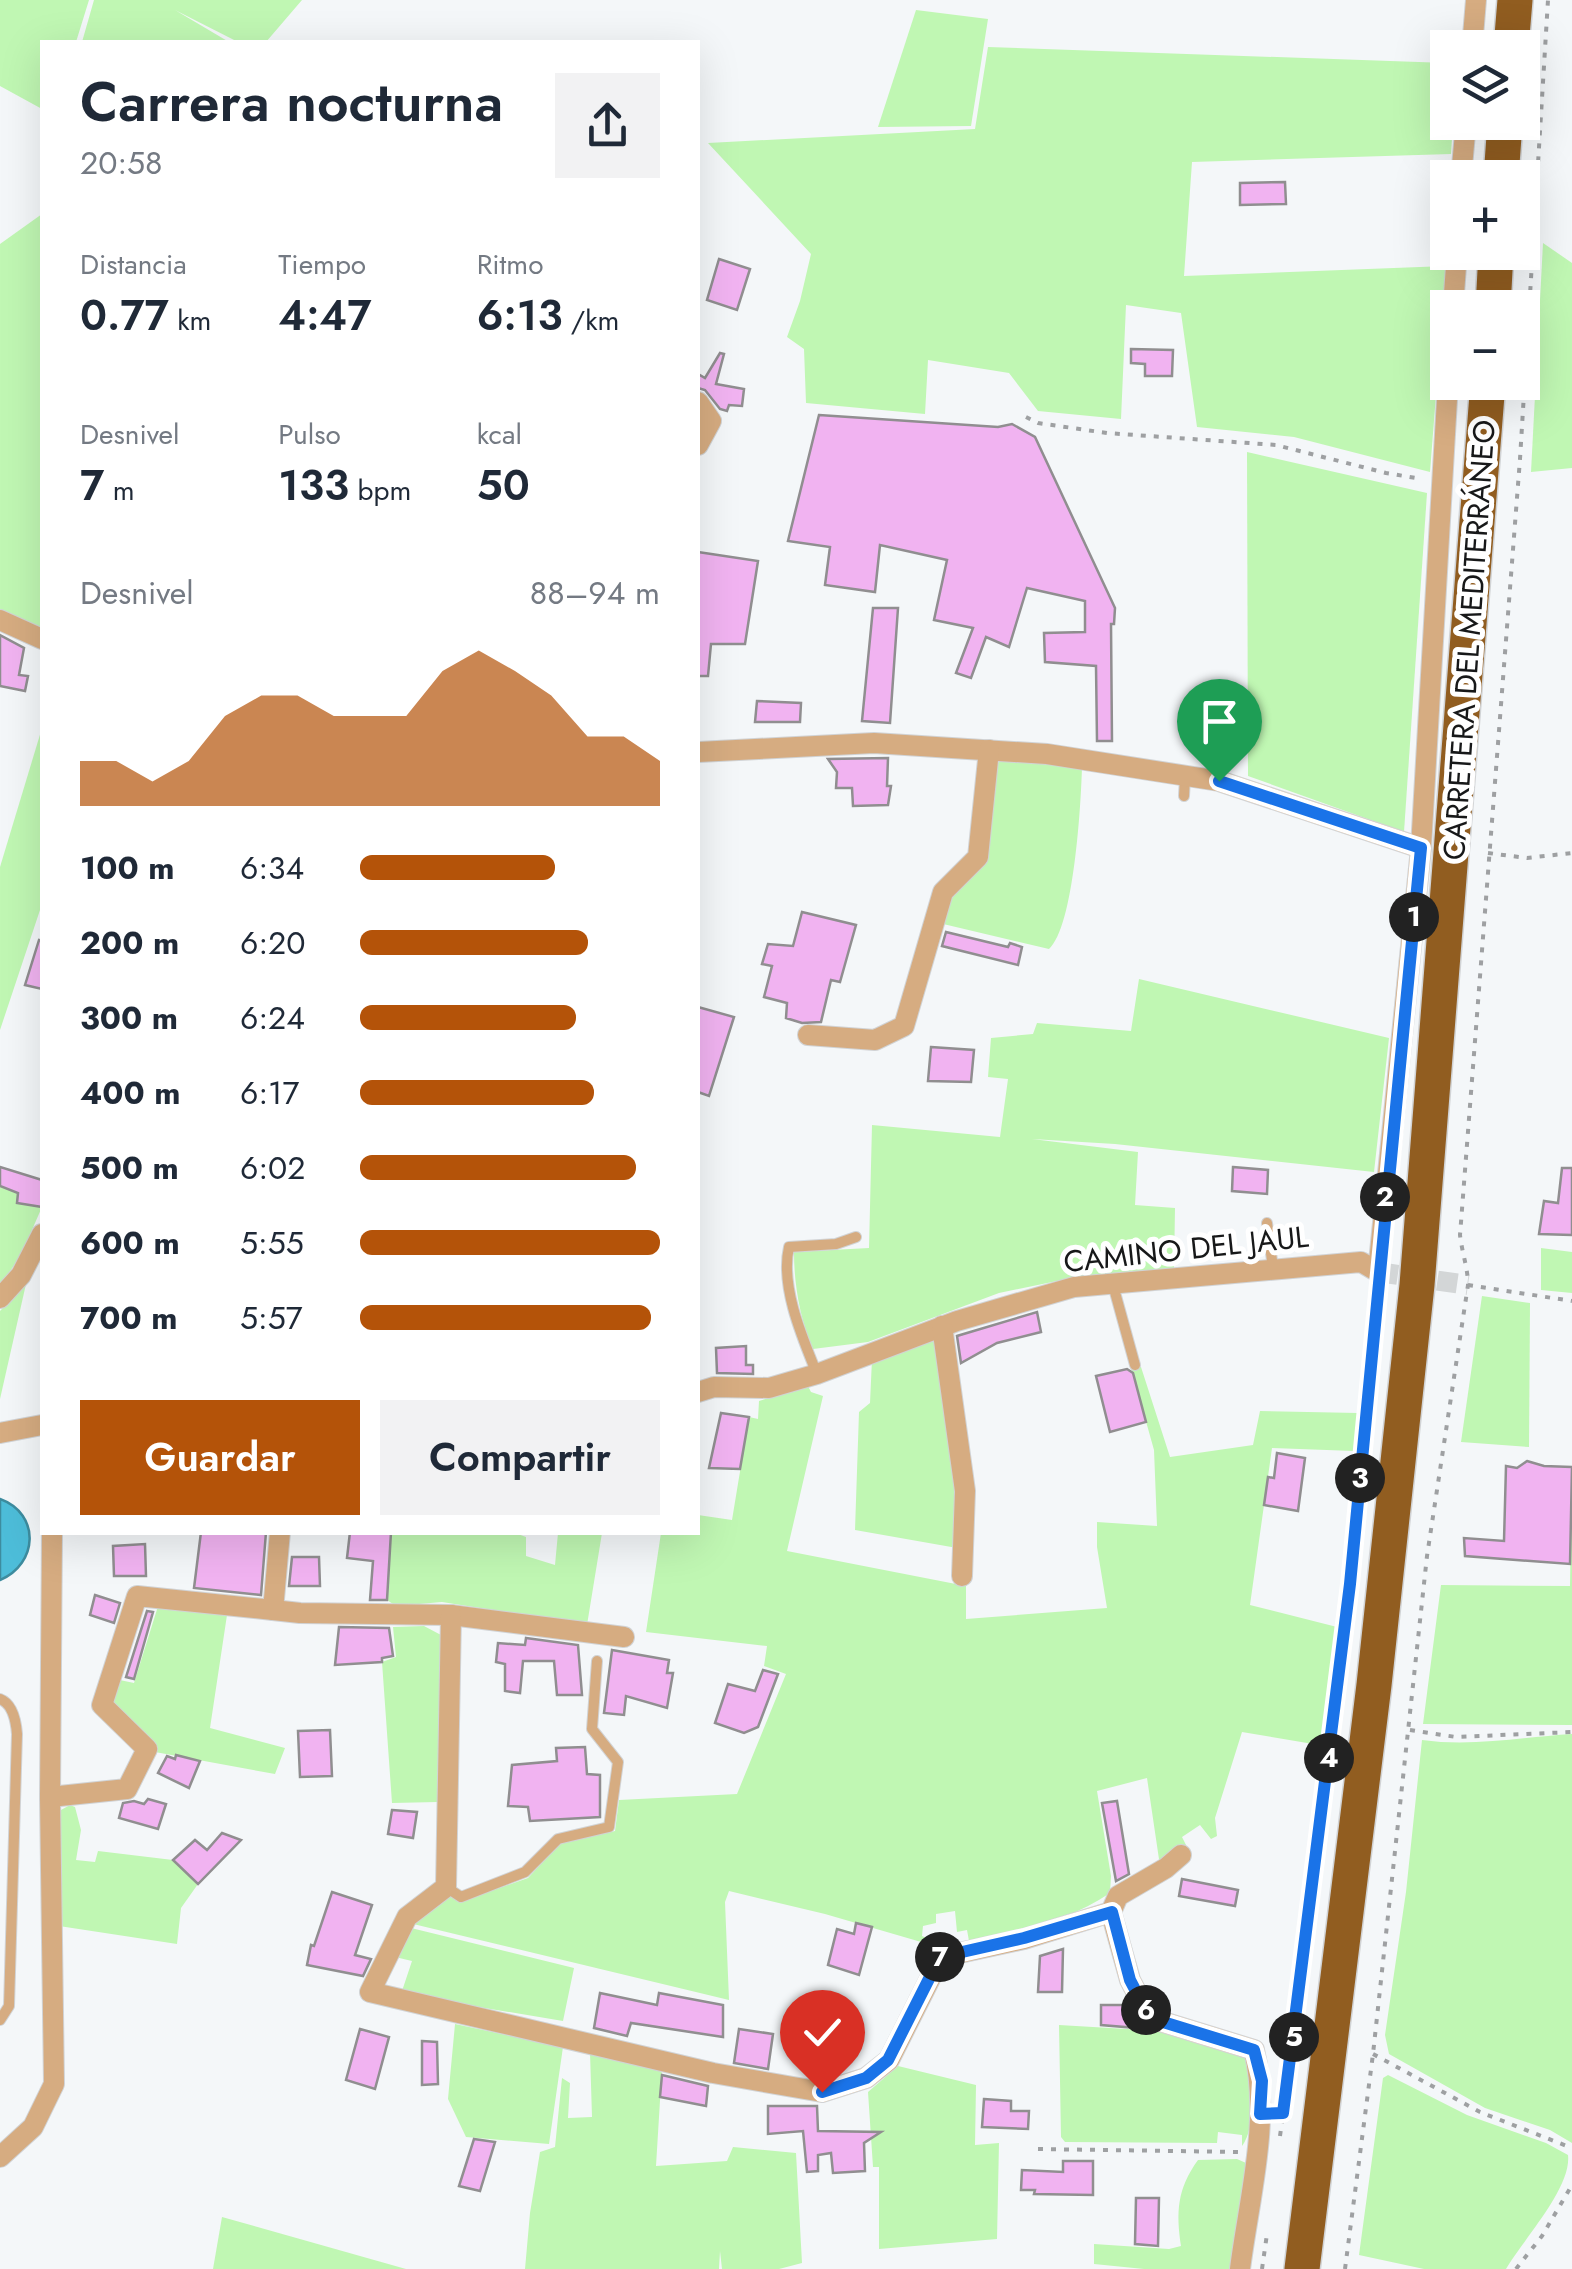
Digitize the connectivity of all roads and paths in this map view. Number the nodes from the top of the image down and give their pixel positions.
1 (1476, 0) edge
2 (1514, 0) edge
3 (1548, 0) edge
4 (1474, 30) edge
5 (1512, 30) edge
6 (1447, 400) edge
7 (1487, 400) edge
8 (700, 405) edge
9 (1026, 417) dead end
10 (700, 440) edge
11 (1442, 482) junction
12 (0, 620) edge
13 (40, 638) edge
14 (989, 750) junction
15 (700, 752) edge
16 (1421, 848) junction
17 (1572, 853) edge
18 (1488, 854) junction
19 (808, 1035) dead end
20 (1267, 1223) dead end
21 (856, 1237) dead end
22 (40, 1238) edge
23 (1273, 1268) junction
24 (1378, 1272) junction
25 (1112, 1285) junction
26 (1468, 1285) junction
27 (0, 1298) edge
28 (1572, 1301) edge
29 (942, 1326) junction
30 (1135, 1365) dead end
31 (816, 1374) junction
32 (700, 1392) edge
33 (40, 1425) edge
34 (0, 1432) edge
35 (52, 1535) edge
36 (280, 1535) edge
37 (962, 1576) dead end
38 (274, 1610) junction
39 (451, 1615) junction
40 (624, 1637) dead end
41 (598, 1661) dead end
42 (0, 1699) edge
43 (1410, 1730) junction
44 (1572, 1732) edge
45 (50, 1797) junction
46 (0, 1846) edge
47 (14, 1847) junction
48 (1182, 1855) dead end
49 (446, 1887) junction
50 (1112, 1912) junction
51 (0, 2020) edge
52 (1373, 2054) junction
53 (1260, 2114) junction
54 (1572, 2148) edge
55 (1038, 2149) dead end
56 (1255, 2153) junction
57 (0, 2157) edge
58 (1572, 2185) edge
59 (1240, 2269) edge
60 (1302, 2269) edge
61 (1345, 2269) edge
62 (1516, 2269) edge

1 - 4 street
2 - 5 highway
3 - 18 path
6 - 11 street
7 - 60 highway, CARRETERA DEL MEDITERRÁNEO
8 - 10 street
9 - 11 path
11 - 16 street
12 - 13 street
14 - 15 street
14 - 16 street
14 - 19 street
16 - 24 street
17 - 18 path
18 - 26 path
20 - 23 lane
21 - 31 lane
22 - 27 street
23 - 24 street, CAMINO DEL JAUL
23 - 25 street, CAMINO DEL JAUL
24 - 53 path
25 - 29 street, CAMINO DEL JAUL
25 - 30 lane
26 - 28 path
26 - 43 path
29 - 31 street, CAMINO DEL JAUL
29 - 37 street
31 - 32 street, CAMINO DEL JAUL
33 - 34 street
35 - 45 street
36 - 38 street
38 - 39 street
38 - 45 street
39 - 40 street
39 - 49 street
41 - 49 lane
42 - 47 lane
43 - 44 path
43 - 52 path
45 - 57 street
46 - 47 lane
47 - 51 lane
48 - 50 street
49 - 50 street
50 - 53 street
52 - 54 path
52 - 61 path
53 - 56 street
55 - 56 path
56 - 59 street
58 - 62 path

